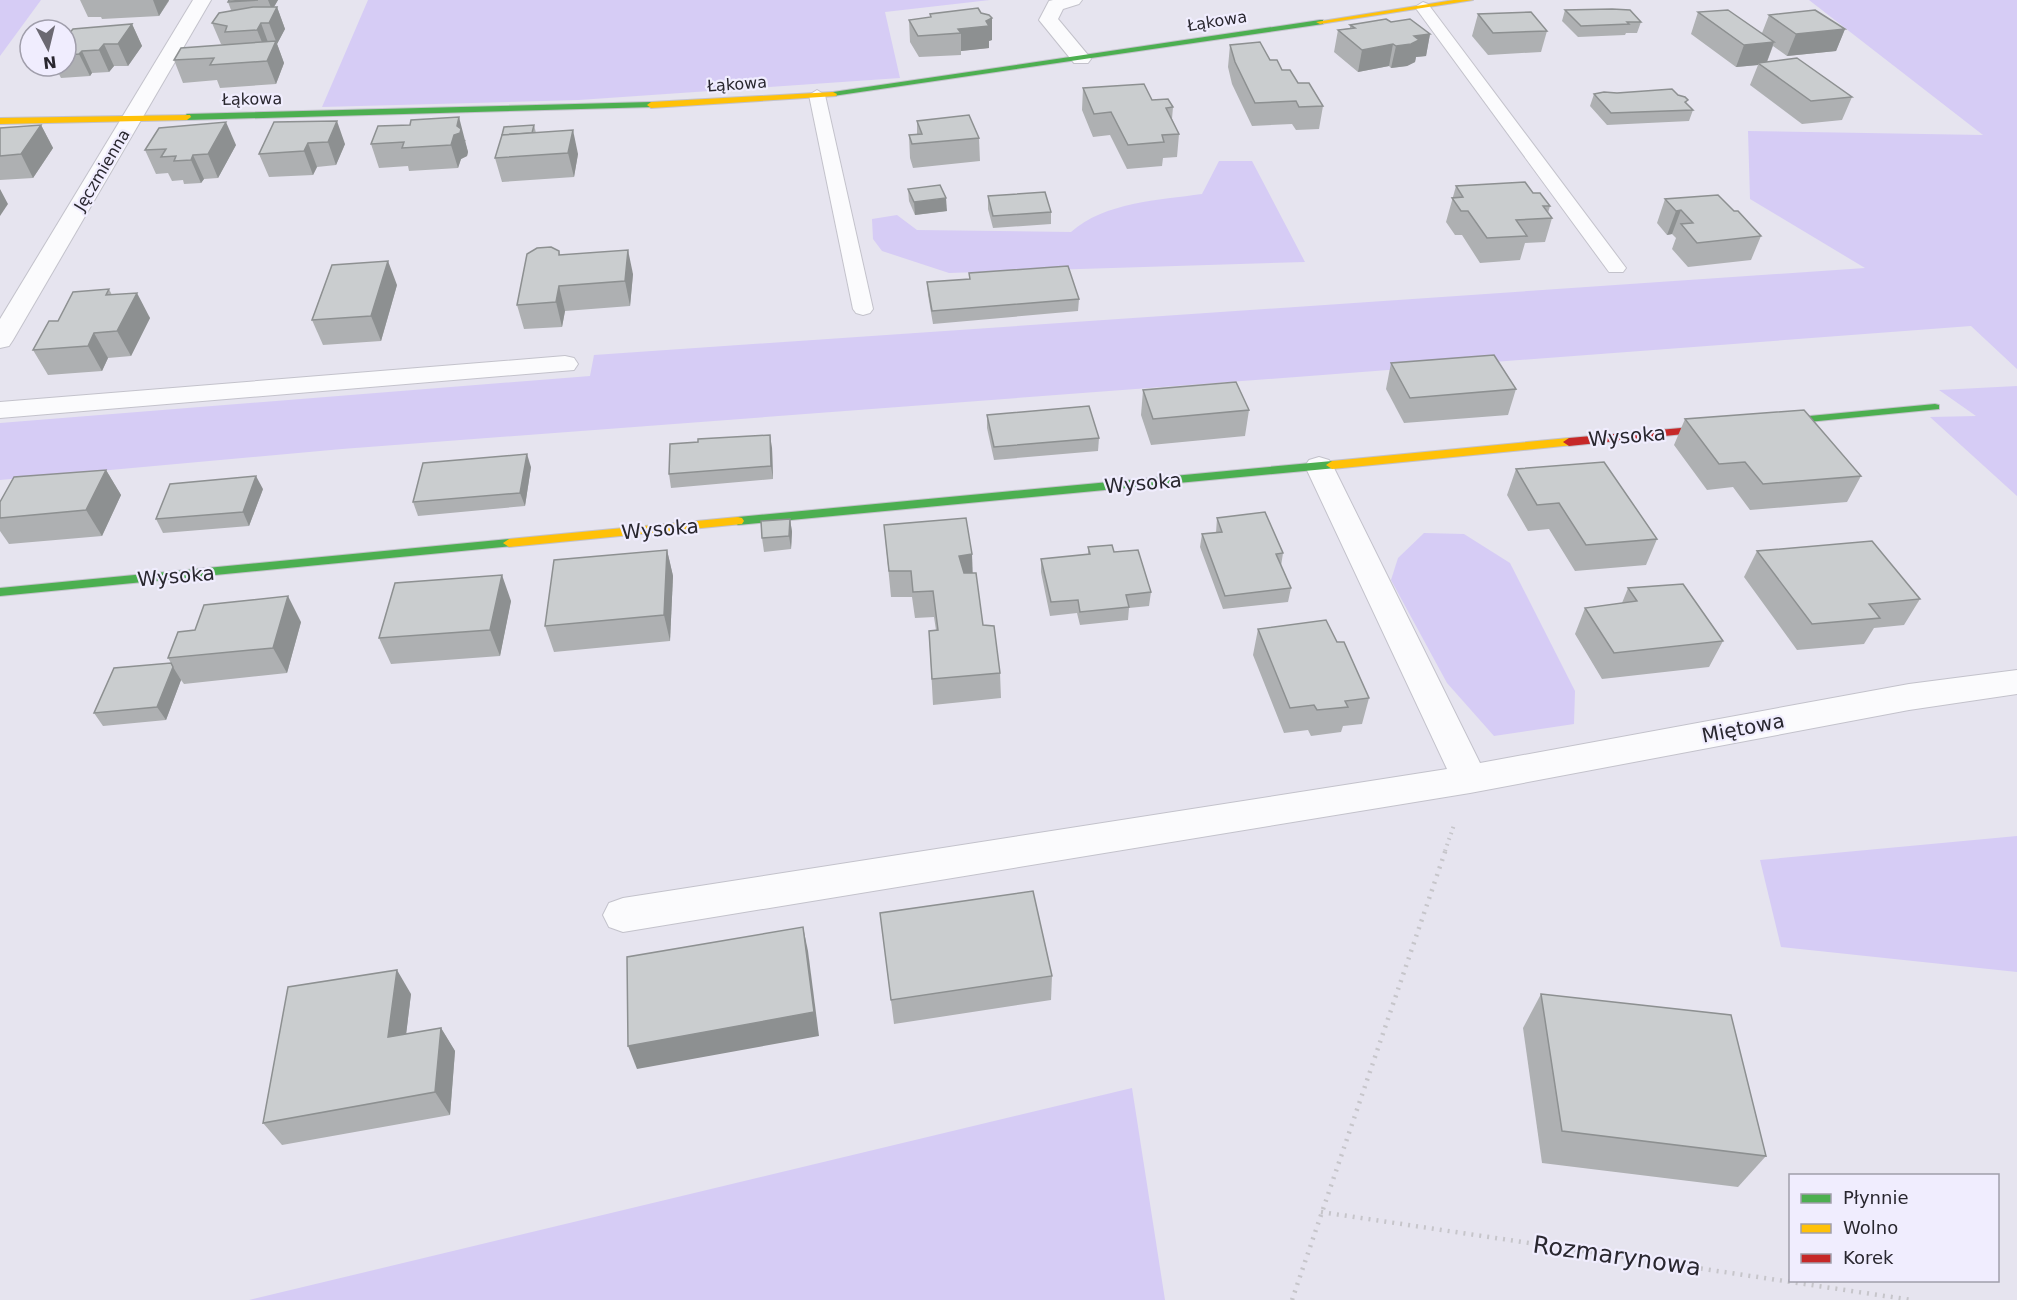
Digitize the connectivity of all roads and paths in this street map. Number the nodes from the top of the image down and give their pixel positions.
1 (202, 0) edge
2 (1073, 0) edge
3 (1469, 0) edge
4 (1423, 7) junction
5 (1081, 59) junction
6 (818, 95) junction
7 (133, 118) junction
8 (0, 121) edge
9 (1617, 268) dead end
10 (863, 309) dead end
11 (0, 340) edge
12 (565, 364) dead end
13 (1935, 407) dead end
14 (0, 410) edge
15 (1319, 466) junction
16 (0, 592) edge
17 (2017, 682) edge
18 (1470, 779) junction
19 (623, 915) dead end
20 (1322, 1212) junction
21 (1789, 1282) edge
22 (1791, 1282) edge
23 (1292, 1300) edge
24 (1912, 1300) edge

1 - 7 street, Jęczmienna
2 - 5 street
3 - 4 street, Łąkowa
4 - 5 street, Łąkowa
4 - 9 lane
5 - 6 street, Łąkowa
6 - 7 street, Łąkowa
6 - 10 lane
7 - 8 street, Łąkowa
7 - 11 street, Jęczmienna
12 - 14 street
13 - 15 street, Wysoka
15 - 16 street, Wysoka
15 - 18 street
17 - 18 street, Miętowa
18 - 19 street, Miętowa
18 - 20 path
20 - 21 path, Rozmarynowa
20 - 23 path
22 - 24 path, Rozmarynowa

